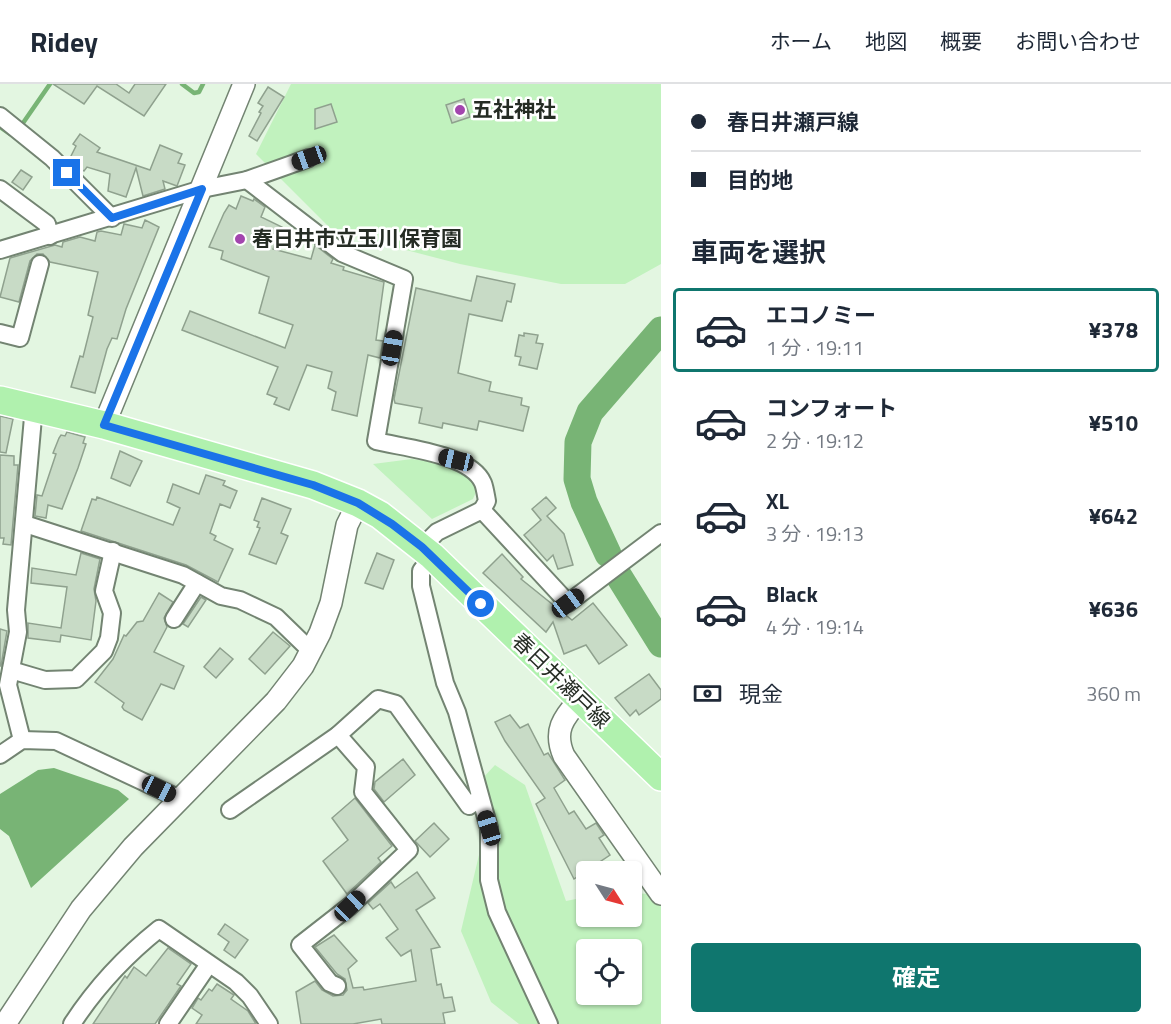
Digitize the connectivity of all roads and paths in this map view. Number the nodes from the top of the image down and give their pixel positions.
1 (244, 84) edge
2 (0, 116) edge
3 (309, 158) dead end
4 (247, 180) junction
5 (0, 189) edge
6 (202, 189) junction
7 (112, 218) junction
8 (50, 236) junction
9 (0, 250) edge
10 (40, 264) dead end
11 (0, 333) edge
12 (0, 400) edge
13 (34, 406) junction
14 (104, 425) junction
15 (358, 503) junction
16 (482, 510) junction
17 (25, 524) junction
18 (661, 533) edge
19 (113, 551) junction
20 (427, 552) junction
21 (196, 583) junction
22 (174, 619) dead end
23 (311, 651) junction
24 (6, 678) edge
25 (580, 699) junction
26 (338, 735) junction
27 (22, 740) junction
28 (0, 755) edge
29 (661, 777) edge
30 (178, 798) junction
31 (480, 798) junction
32 (230, 810) dead end
33 (661, 894) edge
34 (209, 964) junction
35 (337, 986) dead end
36 (5, 1024) edge
37 (72, 1024) edge
38 (168, 1024) edge
39 (269, 1024) edge
40 (549, 1024) edge

1 - 6 street
2 - 7 street
3 - 4 street
4 - 6 street
4 - 16 street
5 - 8 street
6 - 7 street
6 - 14 street
7 - 8 street
8 - 9 street
10 - 11 street
12 - 13 main road, 春日井瀬戸線
13 - 14 main road, 春日井瀬戸線
13 - 17 street
14 - 15 main road, 春日井瀬戸線
15 - 20 main road, 春日井瀬戸線
15 - 23 street
16 - 18 street
16 - 20 street
17 - 19 street
17 - 24 street
19 - 21 street
19 - 24 street
20 - 25 main road, 春日井瀬戸線
20 - 31 street
21 - 22 street
21 - 23 street
23 - 30 street
24 - 27 street
25 - 29 main road, 春日井瀬戸線
25 - 33 street
26 - 31 street
26 - 32 street
26 - 35 street
27 - 28 street
27 - 30 street
30 - 36 street
31 - 40 street
34 - 37 street
34 - 38 street
34 - 39 street

